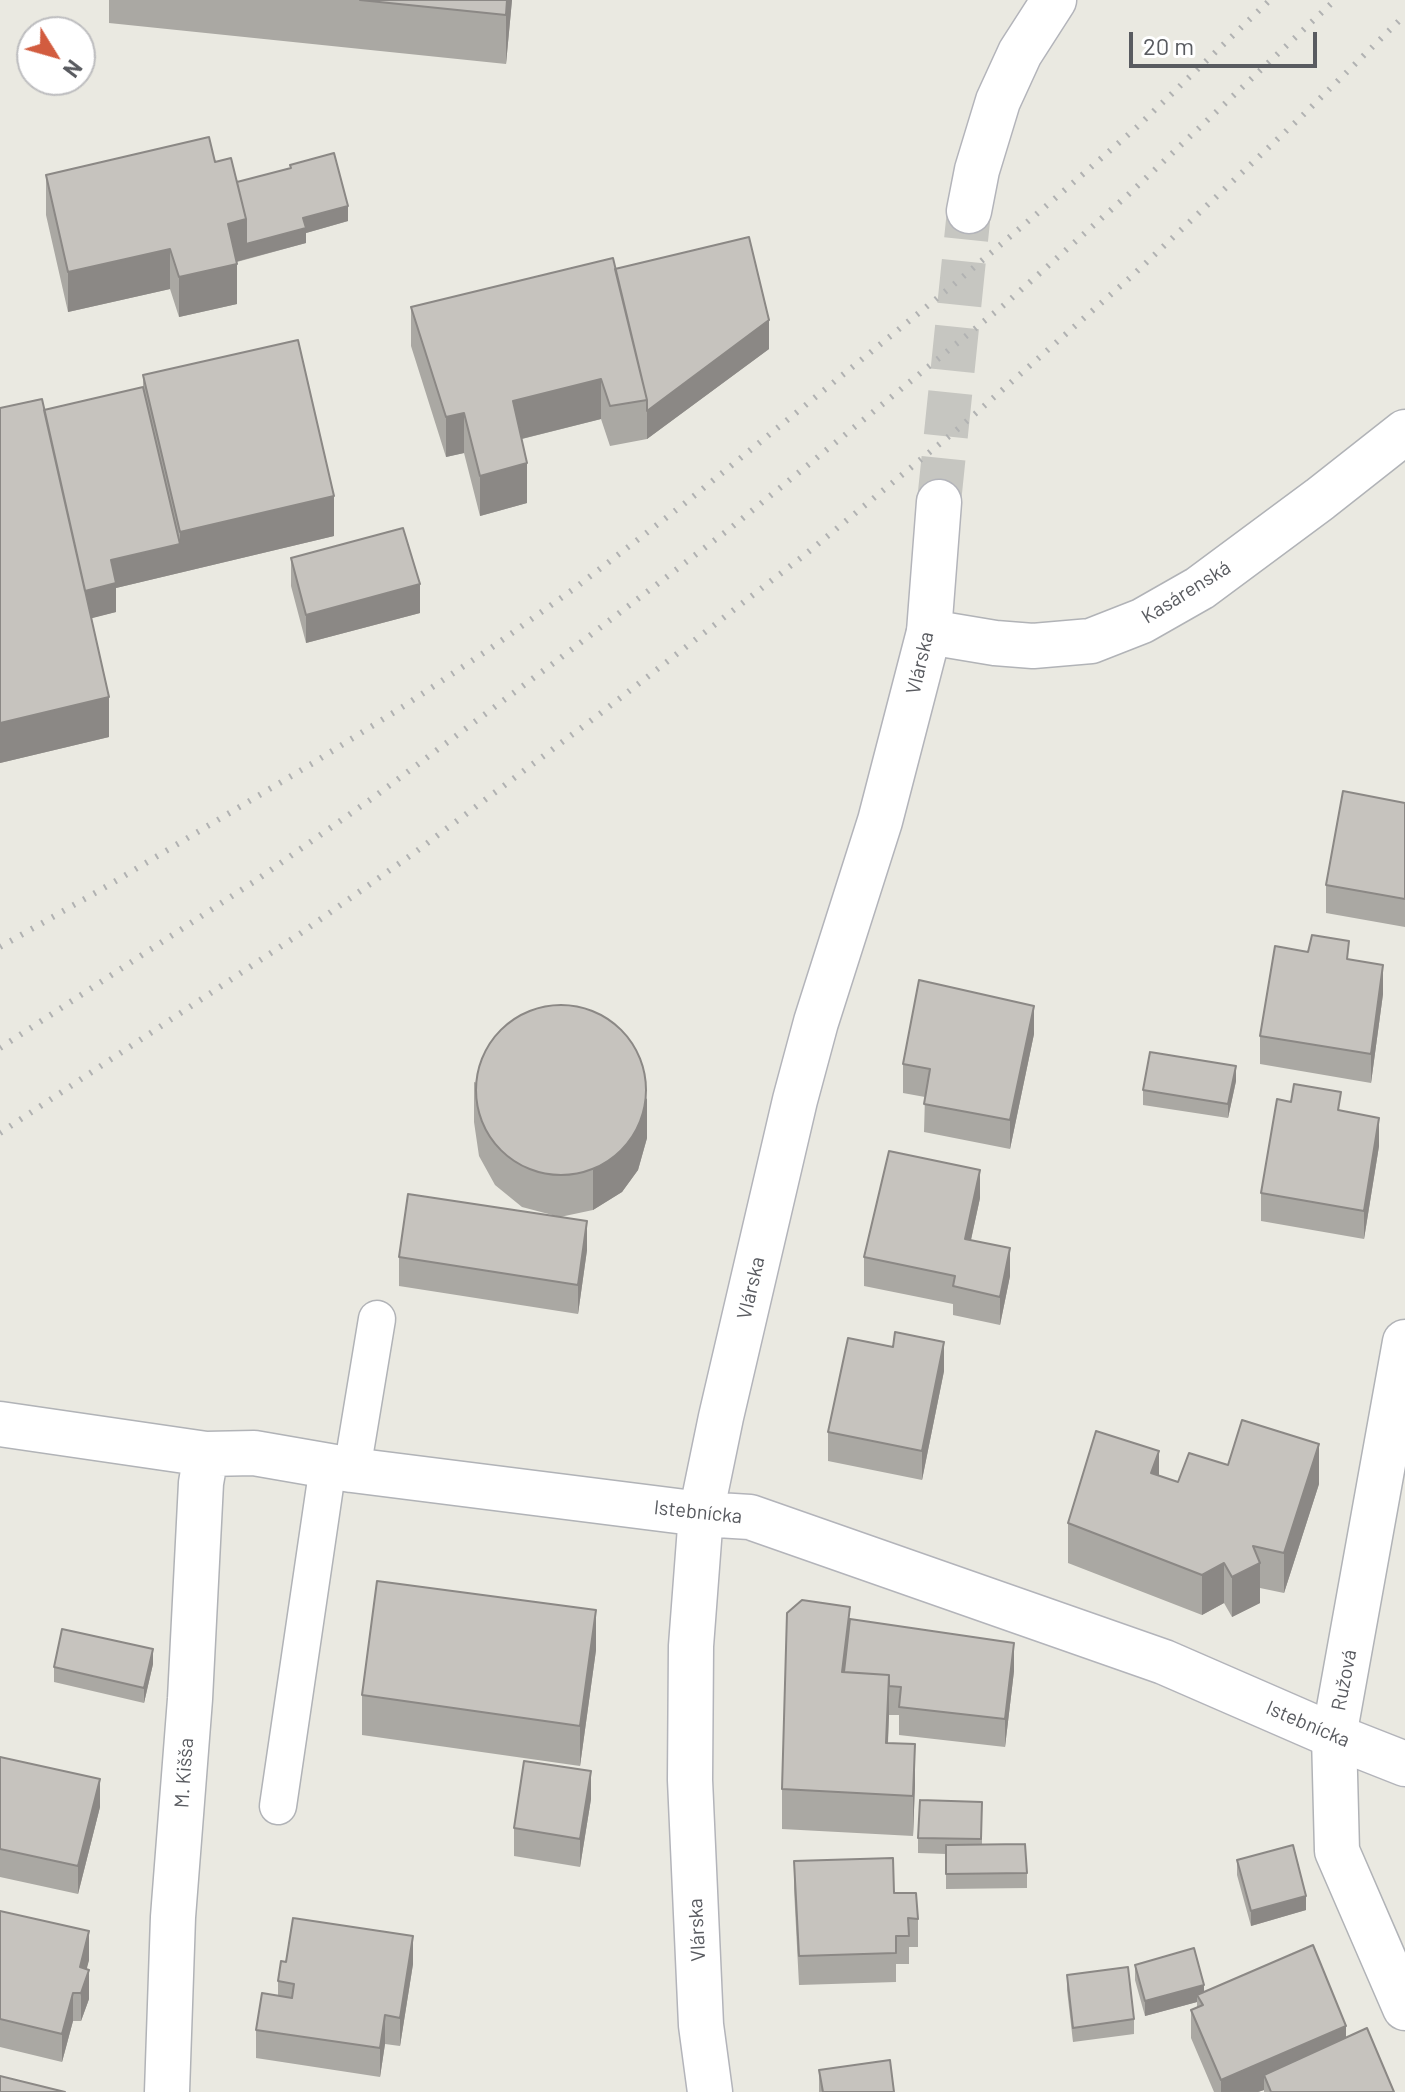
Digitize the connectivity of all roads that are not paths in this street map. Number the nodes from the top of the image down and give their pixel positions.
1 (1054, 0) edge
2 (969, 211) tunnel mouth
3 (1405, 432) edge
4 (939, 502) tunnel mouth
5 (929, 632) junction
6 (377, 1319) dead end
7 (1405, 1342) edge
8 (0, 1424) edge
9 (206, 1454) junction
10 (340, 1468) junction
11 (701, 1514) junction
12 (1334, 1736) junction
13 (1405, 1764) edge
14 (278, 1806) dead end
15 (1405, 2008) edge
16 (167, 2092) edge
17 (710, 2092) edge

1 - 2 street
3 - 5 street, Kasárenská
4 - 5 street, Vlárska
5 - 11 street, Vlárska
6 - 10 lane
7 - 12 street, Ružová
8 - 9 street, Istebnícka
9 - 10 street, Istebnícka
9 - 16 street, M. Kišša
10 - 11 street, Istebnícka
10 - 14 lane
11 - 12 street, Istebnícka
11 - 17 street, Vlárska
12 - 13 street, Istebnícka
12 - 15 street, Ružová

